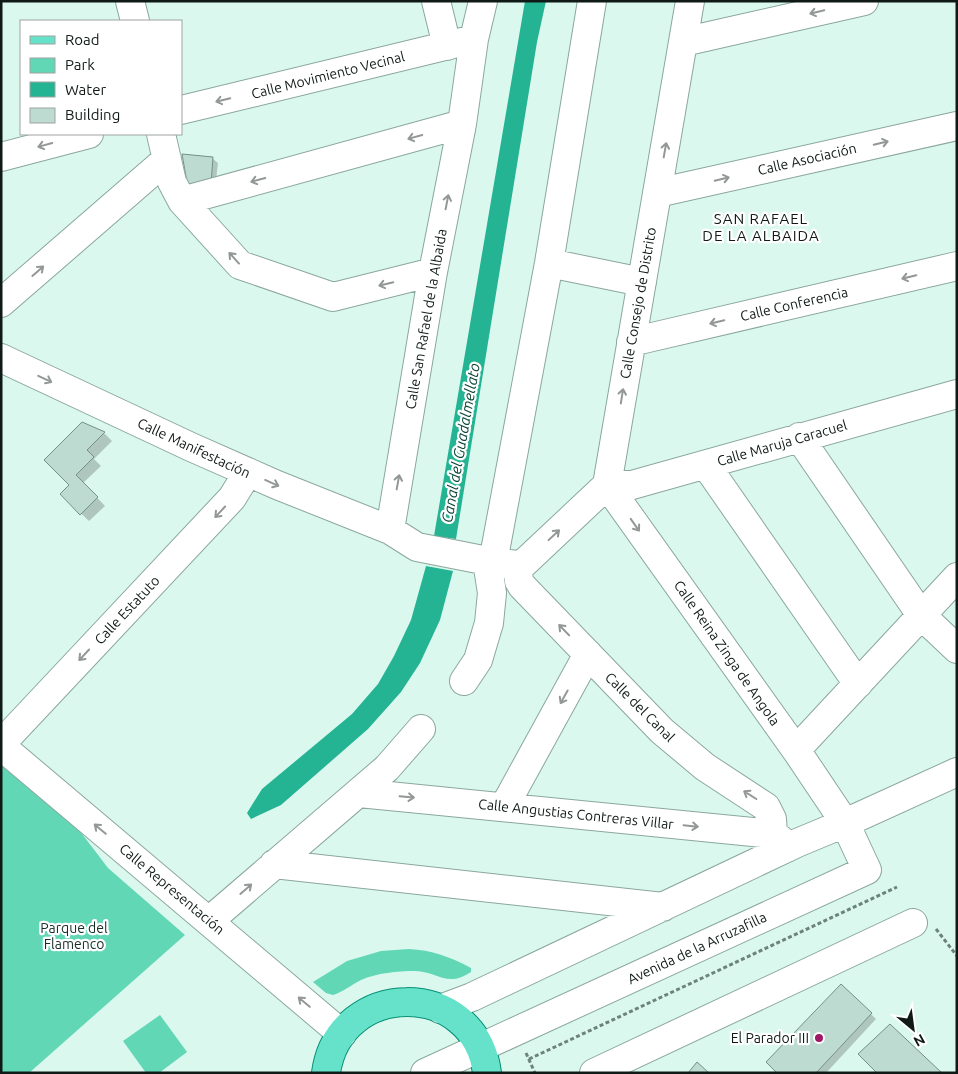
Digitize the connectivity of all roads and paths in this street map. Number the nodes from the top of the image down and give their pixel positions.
1 (130, 1) edge
2 (436, 1) edge
3 (483, 1) edge
4 (592, 1) edge
5 (690, 1) edge
6 (864, 1) edge
7 (135, 20) edge
8 (474, 39) junction
9 (683, 42) junction
10 (447, 46) junction
11 (182, 110) edge
12 (462, 124) junction
13 (957, 126) edge
14 (85, 135) edge
15 (164, 146) edge
16 (1, 157) edge
17 (657, 193) junction
18 (182, 201) junction
19 (550, 263) junction
20 (957, 266) edge
21 (433, 272) junction
22 (642, 282) junction
23 (1, 303) edge
24 (631, 342) junction
25 (1, 358) edge
26 (957, 394) edge
27 (799, 437) junction
28 (706, 464) junction
29 (248, 472) junction
30 (607, 485) junction
31 (390, 530) junction
32 (499, 563) junction
33 (957, 577) edge
34 (921, 615) junction
35 (957, 649) edge
36 (588, 654) junction
37 (464, 681) dead end
38 (858, 684) junction
39 (421, 729) dead end
40 (1, 745) edge
41 (796, 750) junction
42 (957, 772) edge
43 (359, 793) junction
44 (504, 807) junction
45 (845, 823) junction
46 (780, 841) junction
47 (274, 864) junction
48 (897, 888) dead end
49 (662, 908) junction
50 (209, 920) junction
51 (912, 923) joint
52 (957, 956) edge
53 (440, 1009) junction
54 (342, 1034) junction
55 (529, 1059) dead end
56 (483, 1060) edge
57 (326, 1073) edge
58 (425, 1073) edge
59 (594, 1073) edge

1 - 7 street
2 - 10 street
3 - 8 street, Calle San Rafael de la Albaida
4 - 19 street
5 - 9 street, Calle Consejo de Distrito
6 -> 9 street
8 - 10 street, Calle Movimiento Vecinal
8 - 12 street, Calle San Rafael de la Albaida
17 -> 9 street, Calle Consejo de Distrito
10 -> 11 street, Calle Movimiento Vecinal
12 -> 18 street
21 -> 12 street, Calle San Rafael de la Albaida
17 -> 13 street, Calle Asociación
14 -> 16 street
15 - 18 street
23 -> 15 street
17 - 22 street, Calle Consejo de Distrito
21 -> 18 street
19 - 22 street
19 - 32 street
20 -> 24 street, Calle Conferencia
31 -> 21 street, Calle San Rafael de la Albaida
22 - 24 street, Calle Consejo de Distrito
30 -> 24 street, Calle Consejo de Distrito
25 -> 29 street, Calle Manifestación
26 - 27 street, Calle Maruja Caracuel
27 - 28 street, Calle Maruja Caracuel
27 - 34 street
28 - 30 street, Calle Maruja Caracuel
28 - 38 street
29 -> 31 street, Calle Manifestación
29 -> 40 street, Calle Estatuto
32 -> 30 street
30 -> 41 street, Calle Reina Zinga de Angola
31 - 32 street
36 -> 32 street, Calle del Canal
32 - 37 street
33 - 34 street
34 - 35 street
34 - 38 street
36 -> 44 street
46 -> 36 street, Calle del Canal
38 - 41 street
39 - 43 street
50 -> 40 street, Calle Representación
41 - 45 street, Calle Reina Zinga de Angola
42 - 45 street
43 -> 44 street, Calle Angustias Contreras Villar
43 - 47 street
44 -> 46 street, Calle Angustias Contreras Villar
45 - 46 street
45 - 56 street, Avenida de la Arruzafilla
46 - 49 street
47 - 49 street
50 -> 47 street
48 - 55 path
49 - 53 street
54 -> 50 street, Calle Representación
51 - 52 path
51 - 59 street
53 - 54 main road
53 - 56 main road
54 - 57 main road
56 - 58 street

